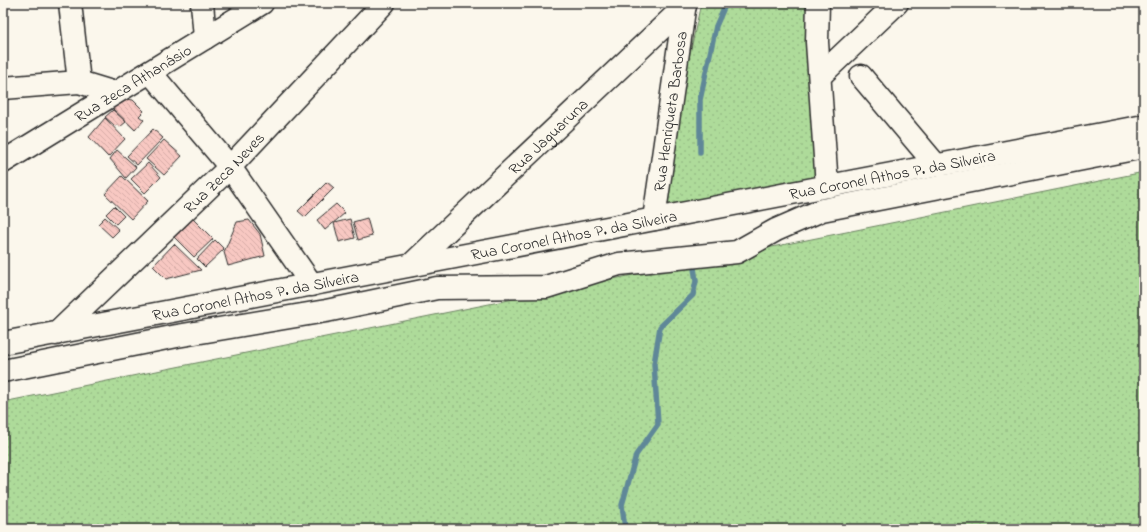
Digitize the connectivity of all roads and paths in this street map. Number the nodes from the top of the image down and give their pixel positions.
1 (70, 3) edge
2 (202, 3) edge
3 (262, 3) edge
4 (384, 3) edge
5 (818, 3) edge
6 (897, 3) edge
7 (685, 5) edge
8 (205, 38) junction
9 (150, 72) junction
10 (820, 76) junction
11 (861, 76) dead end
12 (79, 82) junction
13 (3, 88) edge
14 (115, 93) junction
15 (1144, 126) edge
16 (1144, 147) edge
17 (3, 162) edge
18 (936, 165) junction
19 (230, 167) junction
20 (827, 186) junction
21 (654, 219) junction
22 (411, 265) junction
23 (312, 284) junction
24 (56, 334) junction
25 (3, 343) edge
26 (3, 371) edge

1 - 12 street
2 - 8 street
3 - 8 street, Rua Zeca Athanásio
4 - 19 street, Rua Zeca Neves
5 - 10 street
6 - 10 street
7 - 21 street, Rua Henriqueta Barbosa
7 - 22 street, Rua Jaguaruna
8 - 9 street, Rua Zeca Athanásio
9 - 14 street, Rua Zeca Athanásio
9 - 19 street
10 - 20 street
11 - 18 street
12 - 13 street
12 - 14 street
14 - 17 street, Rua Zeca Athanásio
15 - 18 street, Rua Coronel Athos P. da Silveira
16 - 26 street
18 - 20 street, Rua Coronel Athos P. da Silveira
19 - 23 street
19 - 24 street, Rua Zeca Neves
20 - 21 street, Rua Coronel Athos P. da Silveira
21 - 22 street, Rua Coronel Athos P. da Silveira
22 - 23 street, Rua Coronel Athos P. da Silveira
23 - 24 street, Rua Coronel Athos P. da Silveira
24 - 25 street, Rua Coronel Athos P. da Silveira

